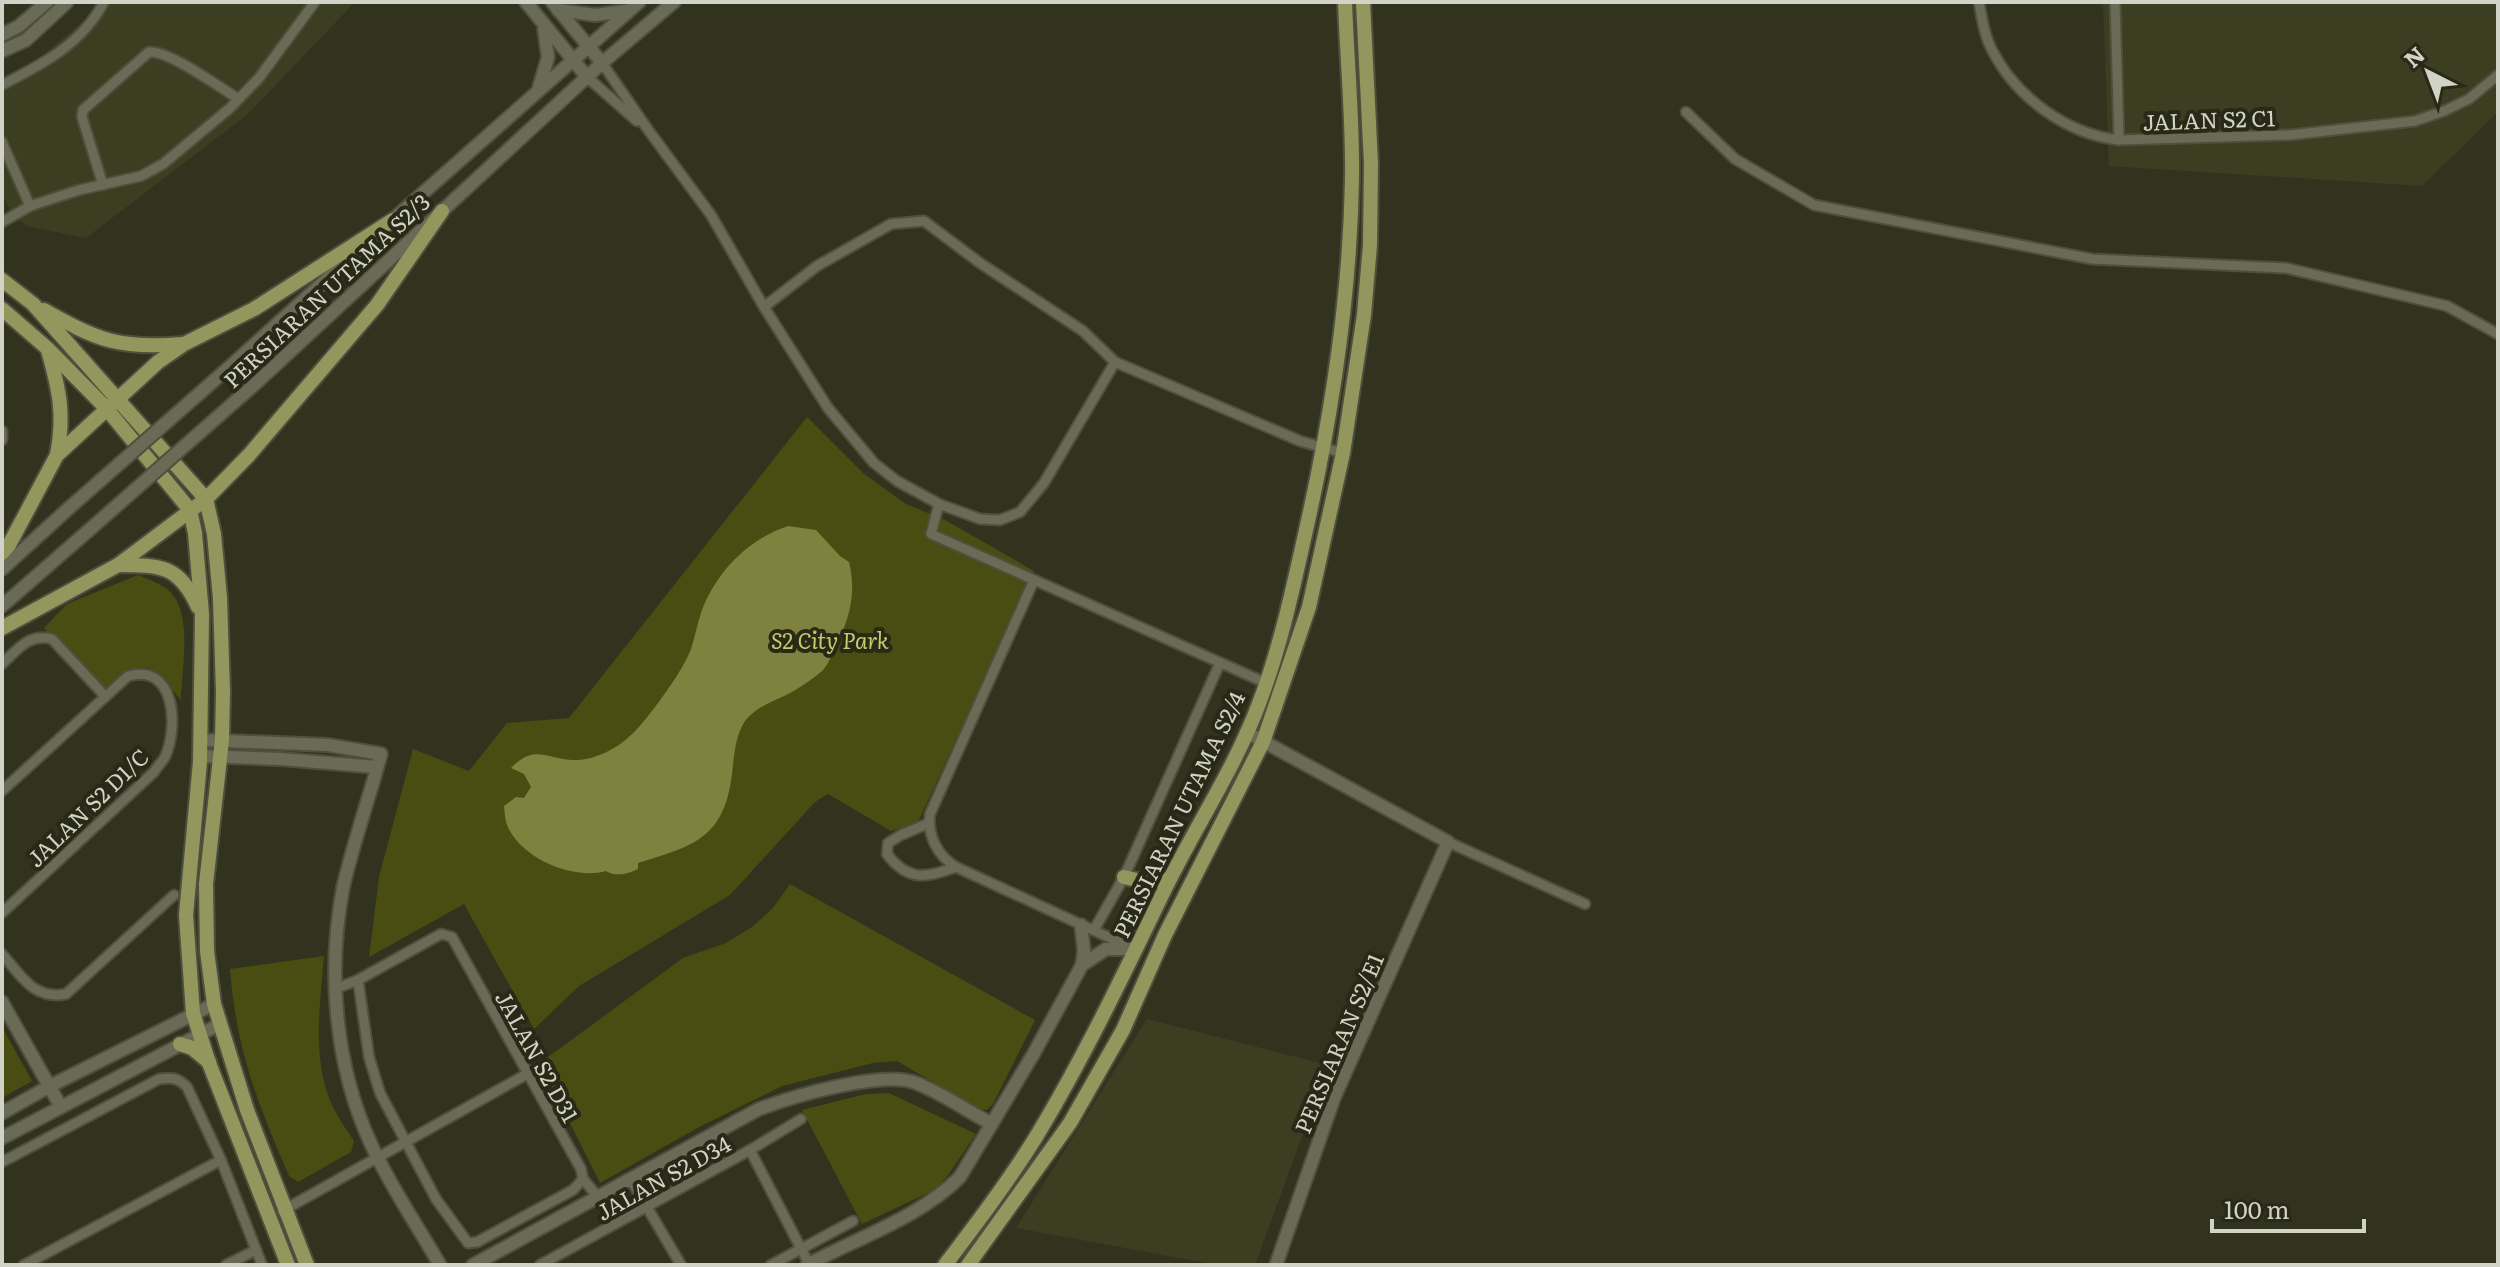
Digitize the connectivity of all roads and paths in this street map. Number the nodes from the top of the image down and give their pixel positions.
1 (47, 2) edge
2 (67, 2) edge
3 (104, 2) edge
4 (315, 2) edge
5 (526, 2) edge
6 (674, 2) edge
7 (1345, 2) edge
8 (1363, 2) edge
9 (1979, 2) edge
10 (2115, 2) edge
11 (555, 6) edge
12 (634, 6) edge
13 (543, 24) junction
14 (2, 35) edge
15 (588, 47) junction
16 (2, 51) edge
17 (573, 61) junction
18 (602, 63) junction
19 (2498, 75) edge
20 (587, 77) junction
21 (2, 85) edge
22 (537, 91) junction
23 (239, 99) junction
24 (1686, 112) dead end
25 (649, 131) junction
26 (2119, 140) junction
27 (2, 142) edge
28 (103, 185) junction
29 (30, 206) junction
30 (442, 211) junction
31 (393, 220) junction
32 (2, 222) edge
33 (2, 280) edge
34 (33, 304) junction
35 (764, 307) junction
36 (2, 309) edge
37 (2, 323) edge
38 (20, 324) junction
39 (2498, 334) edge
40 (184, 344) junction
41 (47, 348) junction
42 (1115, 362) junction
43 (111, 403) junction
44 (2, 431) edge
45 (2, 440) edge
46 (1324, 449) junction
47 (1343, 453) junction
48 (57, 455) junction
49 (206, 499) junction
50 (939, 504) junction
51 (190, 510) junction
52 (2, 553) edge
53 (118, 565) junction
54 (2, 569) edge
55 (1034, 580) junction
56 (1291, 603) junction
57 (2, 606) edge
58 (1309, 607) junction
59 (202, 614) junction
60 (2, 628) edge
61 (1220, 663) junction
62 (2, 664) edge
63 (1266, 683) junction
64 (105, 696) junction
65 (1246, 732) junction
66 (201, 740) junction
67 (222, 740) junction
68 (1263, 742) junction
69 (200, 756) junction
70 (220, 757) junction
71 (379, 760) junction
72 (2, 791) edge
73 (929, 823) junction
74 (1448, 842) junction
75 (956, 867) junction
76 (1124, 877) junction
77 (1169, 879) junction
78 (174, 895) dead end
79 (1585, 904) dead end
80 (2, 913) edge
81 (1088, 927) junction
82 (1165, 935) junction
83 (1136, 949) junction
84 (2, 954) edge
85 (1082, 965) junction
86 (358, 980) junction
87 (337, 988) junction
88 (2, 1002) edge
89 (214, 1004) junction
90 (193, 1013) junction
91 (218, 1025) junction
92 (200, 1034) junction
93 (180, 1044) junction
94 (209, 1063) junction
95 (527, 1074) junction
96 (50, 1086) junction
97 (61, 1107) junction
98 (2, 1113) edge
99 (801, 1119) dead end
100 (992, 1124) junction
101 (2, 1138) edge
102 (406, 1142) junction
103 (750, 1150) junction
104 (378, 1159) junction
105 (221, 1160) junction
106 (2, 1162) edge
107 (583, 1179) junction
108 (631, 1180) junction
109 (598, 1197) junction
110 (646, 1207) junction
111 (285, 1210) junction
112 (270, 1218) junction
113 (853, 1221) dead end
114 (802, 1248) junction
115 (256, 1250) junction
116 (808, 1264) edge
117 (24, 1265) edge
118 (226, 1265) edge
119 (262, 1265) edge
120 (288, 1265) edge
121 (307, 1265) edge
122 (440, 1265) edge
123 (473, 1265) edge
124 (540, 1265) edge
125 (681, 1265) edge
126 (771, 1265) edge
127 (945, 1265) edge
128 (968, 1265) edge
129 (1276, 1265) edge

1 - 14 street
2 - 16 street
3 - 21 street
4 - 23 street
5 - 13 street
6 - 18 street, PERSIARAN UTAMA S2/3
7 - 46 main road, PERSIARAN UTAMA S2/4
8 - 47 main road, PERSIARAN UTAMA S2/4
9 - 26 street, JALAN S2 C1
10 - 26 street
11 - 12 street
11 - 15 street
12 - 15 street, PERSIARAN UTAMA S2/3
13 - 17 street
13 - 22 street
15 - 17 street, PERSIARAN UTAMA S2/3
15 - 18 street
17 - 20 street
17 - 22 street, PERSIARAN UTAMA S2/3
18 - 20 street, PERSIARAN UTAMA S2/3
18 - 25 street
19 - 26 street, JALAN S2 C1
20 - 25 street
20 - 30 street, PERSIARAN UTAMA S2/3
22 - 31 street, PERSIARAN UTAMA S2/3
23 - 28 street
23 - 28 street
24 - 39 street
25 - 35 street
27 - 29 street
28 - 29 street
29 - 32 street
30 - 49 main road
30 - 57 street, PERSIARAN UTAMA S2/3, bridge
31 - 40 main road
31 - 54 street, PERSIARAN UTAMA S2/3, bridge
33 - 34 main road
34 - 40 main road
34 - 43 main road
35 - 42 street
35 - 50 street
36 - 38 main road
37 - 38 street
38 - 41 main road
40 - 43 main road
41 - 43 main road
41 - 48 main road
42 - 46 street
42 - 50 street
43 - 48 main road
43 - 49 main road
43 - 51 main road
44 - 45 street
46 - 47 street
46 - 56 main road, PERSIARAN UTAMA S2/4
47 - 58 main road, PERSIARAN UTAMA S2/4
48 - 52 main road
49 - 51 main road
49 - 67 main road
50 - 55 street
51 - 53 main road
51 - 59 main road
53 - 59 main road
53 - 60 main road
55 - 61 street
55 - 73 street
56 - 58 main road
56 - 63 main road, PERSIARAN UTAMA S2/4
58 - 68 main road, PERSIARAN UTAMA S2/4
59 - 66 main road
61 - 63 street
61 - 76 street
62 - 64 street
63 - 65 main road, PERSIARAN UTAMA S2/4
64 - 72 street, JALAN S2 D1/C
64 - 80 street, JALAN S2 D1/C
65 - 68 street
65 - 77 main road, PERSIARAN UTAMA S2/4
66 - 67 street
66 - 69 main road
67 - 70 main road
67 - 71 street
68 - 74 street
68 - 82 main road, PERSIARAN UTAMA S2/4
69 - 70 street
69 - 90 main road
70 - 71 street
70 - 89 main road
71 - 87 street
73 - 75 street
73 - 75 street
74 - 79 street
74 - 129 street, PERSIARAN S2/E1
75 - 81 street
76 - 77 main road
76 - 81 street
77 - 83 main road, PERSIARAN UTAMA S2/4
78 - 84 street
81 - 83 street
81 - 85 street
82 - 83 main road
82 - 128 main road, PERSIARAN UTAMA S2/4
83 - 85 street
83 - 127 main road, PERSIARAN UTAMA S2/4
85 - 100 street
86 - 87 street
86 - 95 street, JALAN S2 D31
86 - 102 street
87 - 104 street
88 - 96 street
89 - 90 street
89 - 91 main road
90 - 92 main road
90 - 96 street
91 - 92 street
91 - 111 main road
92 - 93 street
92 - 94 main road
93 - 94 main road
93 - 97 street
94 - 112 main road
95 - 102 street
95 - 107 street, JALAN S2 D31
96 - 97 street
96 - 98 street
97 - 101 street
99 - 103 street, JALAN S2 D34
100 - 108 street
100 - 116 street
102 - 104 street
102 - 107 street
103 - 110 street, JALAN S2 D34
103 - 114 street
104 - 111 street
104 - 122 street
105 - 106 street
105 - 115 street
105 - 117 street
107 - 109 street, JALAN S2 D31
108 - 109 street
108 - 110 street
109 - 123 street
110 - 124 street, JALAN S2 D34
110 - 125 street
111 - 112 street
111 - 121 main road
112 - 120 main road
113 - 114 street
114 - 116 street
114 - 126 street
115 - 118 street
115 - 119 street

